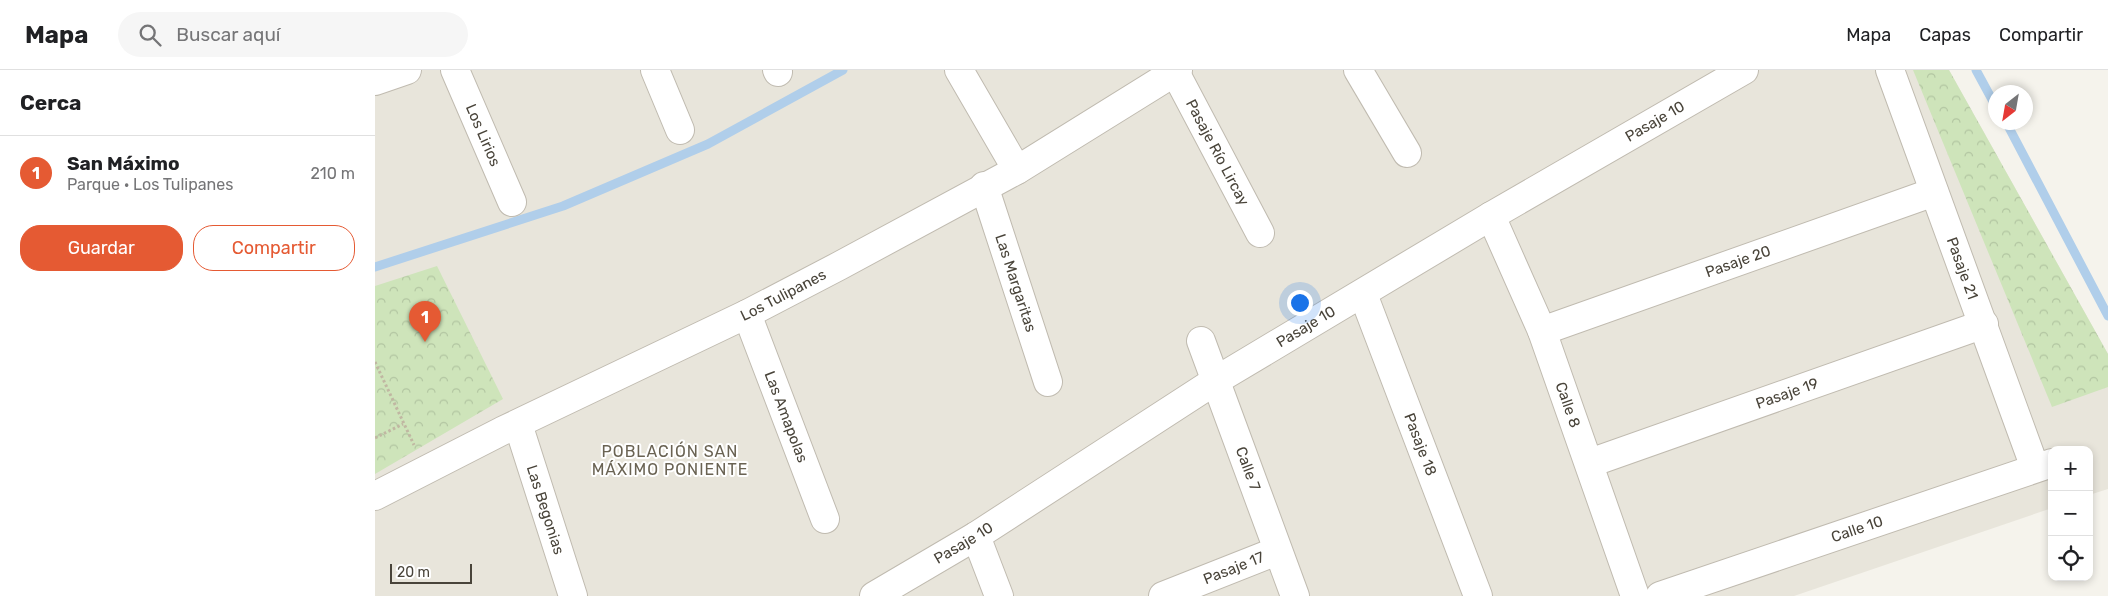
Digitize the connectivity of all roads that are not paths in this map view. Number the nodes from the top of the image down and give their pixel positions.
1 (407, 70) edge
2 (455, 70) edge
3 (655, 70) edge
4 (959, 70) edge
5 (1358, 70) edge
6 (1744, 70) edge
7 (1890, 70) edge
8 (1165, 74) edge
9 (375, 81) edge
10 (680, 130) dead end
11 (1407, 154) dead end
12 (1017, 170) junction
13 (984, 186) junction
14 (1934, 192) junction
15 (512, 202) dead end
16 (1491, 216) junction
17 (1260, 233) dead end
18 (1363, 294) junction
19 (747, 314) junction
20 (1984, 324) junction
21 (1542, 331) junction
22 (1201, 341) dead end
23 (1215, 381) junction
24 (1048, 382) dead end
25 (518, 424) junction
26 (1590, 463) junction
27 (2043, 465) edge
28 (375, 496) edge
29 (825, 519) dead end
30 (976, 536) junction
31 (1277, 551) junction
32 (573, 596) edge
33 (875, 596) edge
34 (999, 596) edge
35 (1163, 596) edge
36 (1295, 596) edge
37 (1478, 596) edge
38 (1635, 596) edge
39 (1660, 596) edge

1 - 9 street
2 - 15 street, Los Lirios
3 - 10 street
4 - 12 street
5 - 11 street
6 - 16 street, Pasaje 10
7 - 14 street, Pasaje 21
8 - 12 street, Los Tulipanes
8 - 17 street, Pasaje Río Lircay
12 - 13 street, Los Tulipanes
13 - 19 street, Los Tulipanes
13 - 24 street, Las Margaritas
14 - 20 street, Pasaje 21
14 - 21 street, Pasaje 20
16 - 18 street, Pasaje 10
16 - 21 street, Calle 8
18 - 23 street, Pasaje 10
18 - 37 street, Pasaje 18
19 - 25 street, Los Tulipanes
19 - 29 street, Las Amapolas
20 - 26 street, Pasaje 19
20 - 27 street, Pasaje 21
21 - 26 street, Calle 8
22 - 23 street, Calle 7
23 - 30 street, Pasaje 10
23 - 31 street, Calle 7
25 - 28 street, Los Tulipanes
25 - 32 street, Las Begonias
26 - 38 street, Calle 8
27 - 39 street, Calle 10
30 - 33 street, Pasaje 10
30 - 34 street
31 - 35 street, Pasaje 17
31 - 36 street, Calle 7

